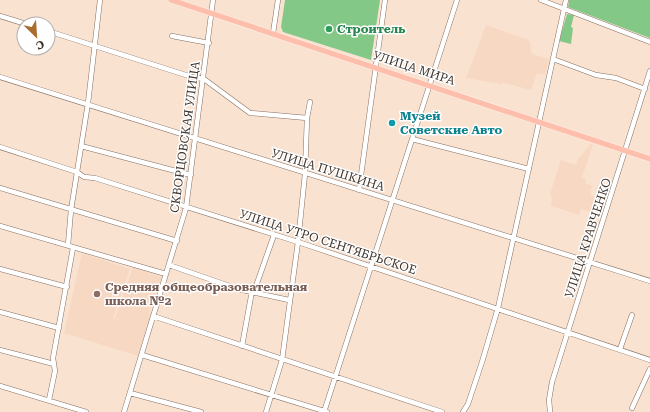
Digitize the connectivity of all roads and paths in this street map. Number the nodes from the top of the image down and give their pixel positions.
1 (100, 0) edge
2 (171, 0) edge
3 (213, 0) edge
4 (278, 0) edge
5 (385, 0) edge
6 (457, 0) edge
7 (541, 0) edge
8 (566, 0) edge
9 (564, 8) junction
10 (211, 13) junction
11 (0, 16) edge
12 (16, 21) edge
13 (273, 33) junction
14 (56, 34) edge
15 (172, 36) dead end
16 (650, 42) edge
17 (209, 43) junction
18 (94, 46) junction
19 (553, 59) junction
20 (376, 67) junction
21 (650, 71) edge
22 (0, 77) edge
23 (204, 79) junction
24 (430, 85) junction
25 (645, 89) junction
26 (310, 102) dead end
27 (88, 104) junction
28 (307, 118) junction
29 (539, 121) junction
30 (197, 139) junction
31 (412, 139) junction
32 (81, 146) junction
33 (0, 147) edge
34 (626, 151) junction
35 (650, 159) edge
36 (529, 169) junction
37 (77, 172) junction
38 (306, 174) junction
39 (191, 175) junction
40 (0, 188) edge
41 (359, 190) junction
42 (393, 201) junction
43 (186, 208) junction
44 (71, 210) junction
45 (0, 226) edge
46 (274, 235) junction
47 (514, 239) junction
48 (177, 241) junction
49 (298, 242) junction
50 (71, 247) junction
51 (591, 262) junction
52 (169, 265) junction
53 (372, 267) junction
54 (0, 269) edge
55 (166, 274) junction
56 (650, 281) edge
57 (67, 287) junction
58 (252, 291) junction
59 (289, 300) junction
60 (498, 308) junction
61 (0, 312) edge
62 (632, 315) dead end
63 (153, 316) junction
64 (59, 328) junction
65 (567, 332) junction
66 (242, 346) junction
67 (620, 349) junction
68 (0, 350) edge
69 (142, 354) junction
70 (282, 360) junction
71 (650, 360) edge
72 (54, 364) junction
73 (650, 369) edge
74 (336, 377) junction
75 (0, 386) edge
76 (130, 393) junction
77 (271, 395) junction
78 (49, 400) junction
79 (632, 408) dead end
80 (550, 410) dead end
81 (86, 412) edge
82 (124, 412) edge
83 (201, 412) edge
84 (266, 412) edge
85 (325, 412) edge
86 (442, 412) edge
87 (463, 412) edge

1 - 18 street
2 - 10 main road, УЛИЦА МИРА
3 - 10 street, СКВОРЦОВСКАЯ УЛИЦА
4 - 13 street
5 - 20 street
6 - 24 street
7 - 9 street
8 - 9 street
9 - 16 street
9 - 19 street
10 - 13 main road, УЛИЦА МИРА
10 - 17 street, СКВОРЦОВСКАЯ УЛИЦА
11 - 12 street
13 - 20 main road, УЛИЦА МИРА
14 - 18 street
15 - 17 street
17 - 23 street, СКВОРЦОВСКАЯ УЛИЦА
18 - 23 street
18 - 27 street
19 - 25 street
19 - 29 street
20 - 24 main road, УЛИЦА МИРА
20 - 41 street
21 - 25 street, УЛИЦА КРАВЧЕНКО
22 - 27 street, УЛИЦА ПУШКИНА
23 - 28 street
23 - 30 street, СКВОРЦОВСКАЯ УЛИЦА
24 - 29 main road, УЛИЦА МИРА
24 - 31 street
25 - 34 street, УЛИЦА КРАВЧЕНКО
26 - 28 street
27 - 30 street, УЛИЦА ПУШКИНА
27 - 32 street
28 - 38 street
29 - 34 main road, УЛИЦА МИРА
29 - 36 street
30 - 38 street, УЛИЦА ПУШКИНА
30 - 39 street, СКВОРЦОВСКАЯ УЛИЦА
31 - 36 street
31 - 42 street
32 - 37 street
32 - 39 street
33 - 37 street, УЛИЦА УТРО СЕНТЯБРЬСКОЕ
34 - 35 main road, УЛИЦА МИРА
34 - 51 street, УЛИЦА КРАВЧЕНКО
36 - 47 street
37 - 43 street, УЛИЦА УТРО СЕНТЯБРЬСКОЕ
37 - 44 street
38 - 41 street, УЛИЦА ПУШКИНА
38 - 49 street
39 - 43 street, СКВОРЦОВСКАЯ УЛИЦА
40 - 44 street
41 - 42 street, УЛИЦА ПУШКИНА
42 - 47 street, УЛИЦА ПУШКИНА
42 - 53 street
43 - 46 street, УЛИЦА УТРО СЕНТЯБРЬСКОЕ
43 - 48 street, СКВОРЦОВСКАЯ УЛИЦА
44 - 48 street
44 - 50 street
45 - 50 street
46 - 49 street, УЛИЦА УТРО СЕНТЯБРЬСКОЕ
46 - 58 street
47 - 51 street, УЛИЦА ПУШКИНА
47 - 60 street
48 - 52 street, СКВОРЦОВСКАЯ УЛИЦА
49 - 53 street, УЛИЦА УТРО СЕНТЯБРЬСКОЕ
49 - 59 street
50 - 55 street
50 - 57 street
51 - 56 street, УЛИЦА ПУШКИНА
51 - 65 street, УЛИЦА КРАВЧЕНКО
52 - 55 street, СКВОРЦОВСКАЯ УЛИЦА
52 - 58 street
53 - 60 street, УЛИЦА УТРО СЕНТЯБРЬСКОЕ
53 - 74 street
54 - 57 street
55 - 63 street, СКВОРЦОВСКАЯ УЛИЦА
57 - 64 street
58 - 59 street
58 - 66 street
59 - 70 street
60 - 65 street, УЛИЦА УТРО СЕНТЯБРЬСКОЕ
60 - 87 street
61 - 64 street
62 - 67 street
63 - 66 street
63 - 69 street, СКВОРЦОВСКАЯ УЛИЦА
64 - 72 street
65 - 67 street, УЛИЦА УТРО СЕНТЯБРЬСКОЕ
65 - 80 street, УЛИЦА КРАВЧЕНКО
66 - 70 street
67 - 71 street, УЛИЦА УТРО СЕНТЯБРЬСКОЕ
68 - 72 street
69 - 76 street, СКВОРЦОВСКАЯ УЛИЦА
69 - 77 street
70 - 74 street
70 - 77 street
72 - 78 street
73 - 79 street
74 - 85 street
74 - 86 street
75 - 78 street
76 - 82 street, СКВОРЦОВСКАЯ УЛИЦА
76 - 83 street
77 - 84 street
77 - 85 street
78 - 81 street

